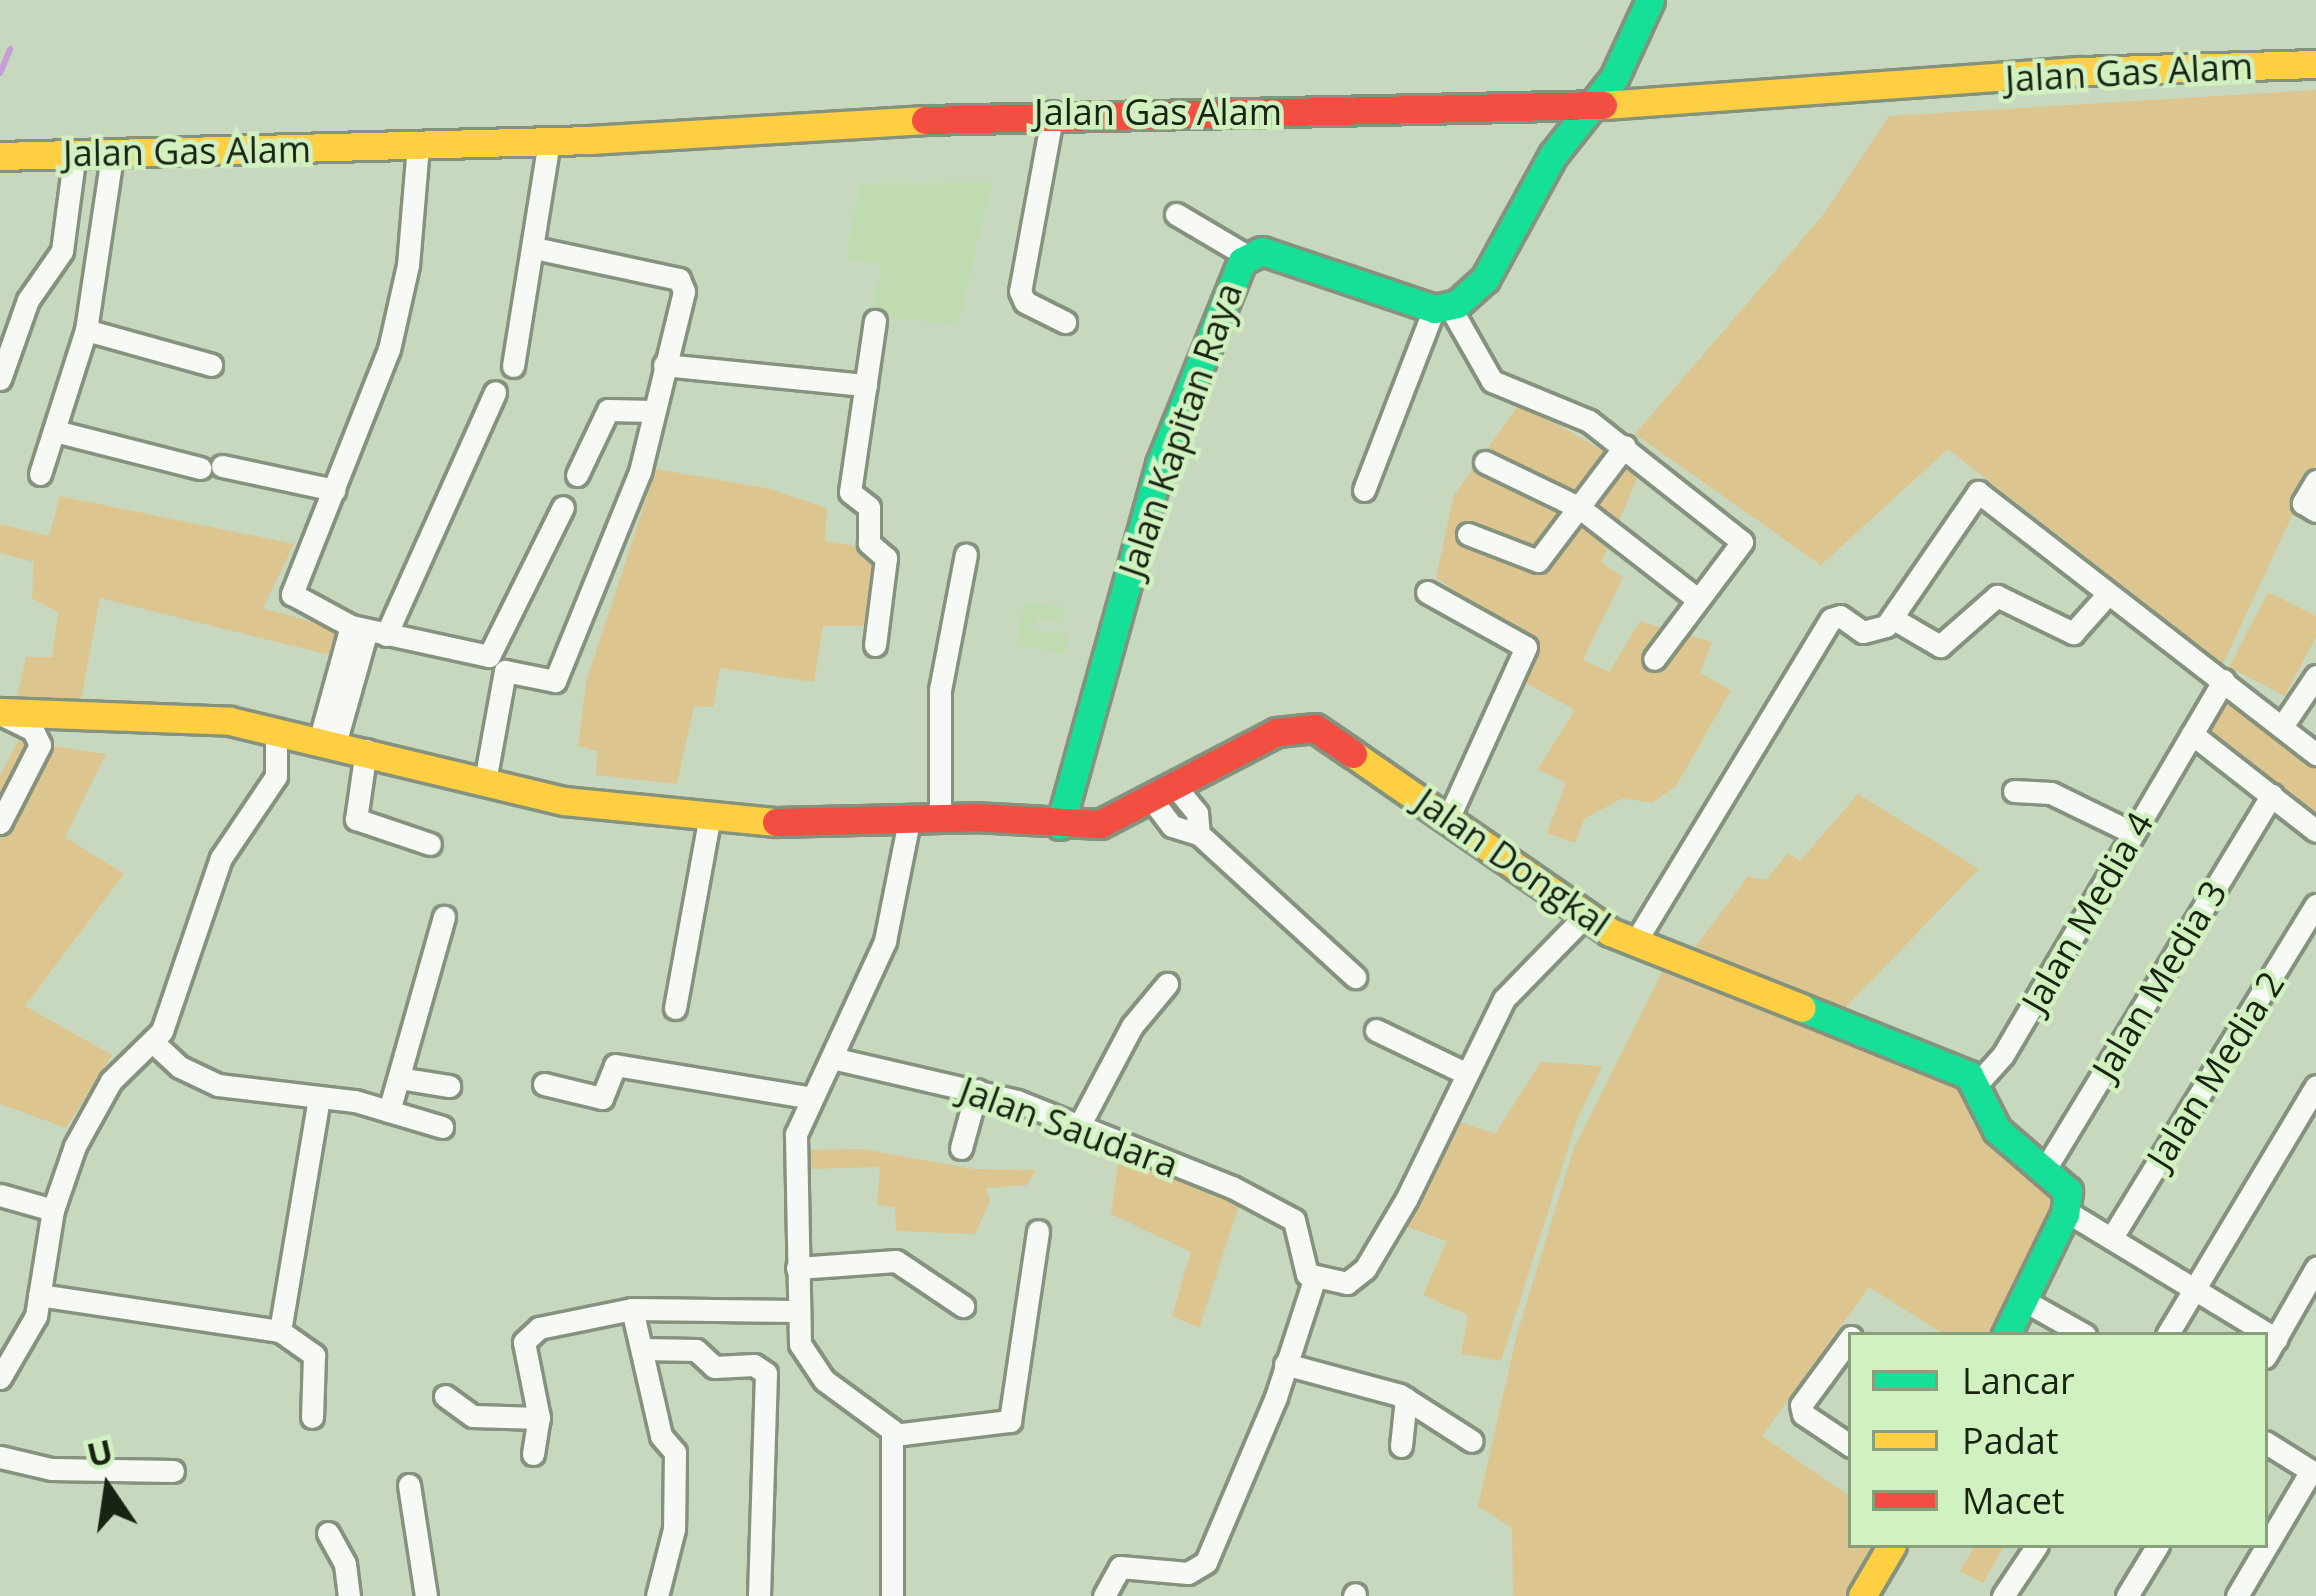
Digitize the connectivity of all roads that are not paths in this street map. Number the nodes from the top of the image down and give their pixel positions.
1 (1650, 0) edge
2 (2316, 64) edge
3 (1593, 106) junction
4 (1054, 112) junction
5 (549, 140) junction
6 (418, 146) junction
7 (113, 150) junction
8 (75, 152) junction
9 (0, 156) edge
10 (1176, 214) dead end
11 (535, 248) junction
12 (1246, 256) junction
13 (1442, 308) junction
14 (875, 321) dead end
15 (1065, 322) dead end
16 (86, 330) junction
17 (6, 336) edge
18 (211, 365) dead end
19 (664, 365) junction
20 (513, 366) dead end
21 (0, 379) edge
22 (866, 385) junction
23 (495, 392) dead end
24 (654, 411) junction
25 (55, 431) junction
26 (1625, 446) junction
27 (1485, 462) dead end
28 (40, 474) dead end
29 (577, 475) dead end
30 (2316, 481) edge
31 (334, 490) junction
32 (1364, 490) dead end
33 (562, 507) dead end
34 (1580, 508) junction
35 (2316, 511) edge
36 (1468, 535) dead end
37 (966, 554) dead end
38 (1427, 592) dead end
39 (2108, 594) junction
40 (1696, 598) junction
41 (1892, 618) junction
42 (368, 630) junction
43 (875, 645) dead end
44 (1654, 659) dead end
45 (2316, 676) edge
46 (2224, 680) junction
47 (0, 713) edge
48 (2283, 725) junction
49 (2192, 734) junction
50 (276, 736) junction
51 (327, 743) junction
52 (366, 750) junction
53 (2316, 754) edge
54 (485, 781) junction
55 (2014, 790) dead end
56 (1164, 794) junction
57 (2272, 795) junction
58 (1449, 817) junction
59 (940, 819) junction
60 (709, 820) junction
61 (908, 821) junction
62 (0, 823) edge
63 (1060, 825) junction
64 (2316, 831) edge
65 (2133, 833) junction
66 (430, 844) dead end
67 (2316, 905) edge
68 (444, 917) dead end
69 (1584, 917) junction
70 (1634, 944) junction
71 (1354, 977) dead end
72 (1167, 985) dead end
73 (675, 1008) dead end
74 (1376, 1030) dead end
75 (154, 1043) junction
76 (832, 1058) junction
77 (1465, 1073) junction
78 (399, 1078) junction
79 (544, 1084) dead end
80 (1976, 1085) junction
81 (449, 1086) dead end
82 (2316, 1087) edge
83 (977, 1090) junction
84 (807, 1097) junction
85 (320, 1098) junction
86 (389, 1111) junction
87 (442, 1126) dead end
88 (1078, 1128) junction
89 (961, 1148) dead end
90 (2047, 1166) junction
91 (0, 1195) edge
92 (53, 1210) junction
93 (2074, 1216) dead end
94 (1038, 1231) dead end
95 (2114, 1234) junction
96 (797, 1268) junction
97 (2316, 1268) edge
98 (1314, 1280) junction
99 (2196, 1286) junction
100 (39, 1295) junction
101 (2032, 1305) dead end
102 (963, 1306) dead end
103 (632, 1310) junction
104 (796, 1311) junction
105 (280, 1331) junction
106 (2007, 1332) edge
107 (2080, 1332) edge
108 (2169, 1332) edge
109 (2251, 1332) edge
110 (1848, 1341) edge
111 (2270, 1348) edge
112 (642, 1349) junction
113 (1285, 1364) junction
114 (0, 1378) edge
115 (445, 1396) dead end
116 (1406, 1399) junction
117 (311, 1417) dead end
118 (539, 1418) junction
119 (894, 1436) junction
120 (1472, 1441) dead end
121 (1848, 1444) edge
122 (2268, 1444) edge
123 (1401, 1446) dead end
124 (533, 1454) dead end
125 (0, 1457) edge
126 (173, 1472) dead end
127 (2314, 1473) edge
128 (409, 1485) dead end
129 (328, 1533) dead end
130 (2268, 1546) edge
131 (1890, 1548) edge
132 (2035, 1548) edge
133 (2156, 1548) edge
134 (2267, 1548) edge
135 (349, 1596) edge
136 (426, 1596) edge
137 (657, 1596) edge
138 (759, 1596) edge
139 (892, 1596) edge
140 (1104, 1596) edge
141 (1862, 1596) edge
142 (2003, 1596) edge
143 (2127, 1596) edge
144 (2237, 1596) edge

1 - 3 street
2 - 3 street, Jalan Gas Alam
3 - 4 street, Jalan Gas Alam
3 - 13 street
4 - 5 street, Jalan Gas Alam
4 - 15 street
5 - 6 street, Jalan Gas Alam
5 - 11 street
6 - 7 street, Jalan Gas Alam
6 - 31 street
7 - 8 street, Jalan Gas Alam
7 - 16 street
8 - 9 street, Jalan Gas Alam
8 - 17 street
10 - 12 street
11 - 19 street
11 - 20 street
12 - 13 street, Jalan Kapitan Raya
12 - 63 street, Jalan Kapitan Raya
13 - 26 street
13 - 32 street
14 - 22 street
16 - 18 street
16 - 25 street
17 - 21 street
19 - 22 street
19 - 24 street
22 - 43 street
23 - 42 street
24 - 29 street
24 - 54 street
25 - 28 street
25 - 31 street
26 - 34 street
26 - 40 street
27 - 34 street
30 - 35 street
31 - 42 street
33 - 42 street
34 - 36 street
34 - 40 street
37 - 59 street
38 - 58 street
39 - 41 street
39 - 41 street
39 - 46 street
40 - 44 street
41 - 70 street
42 - 51 street
45 - 48 street
46 - 48 street
46 - 49 street, Jalan Media 4
47 - 50 street
47 - 62 street
48 - 53 street
49 - 57 street
49 - 65 street, Jalan Media 4
50 - 51 street
50 - 75 street
51 - 52 street
52 - 54 street
52 - 66 street
54 - 60 street
55 - 65 street
56 - 58 street, Jalan Dongkal
56 - 63 street, Jalan Dongkal
56 - 71 street
57 - 64 street
57 - 90 street, Jalan Media 3
58 - 69 street, Jalan Dongkal
59 - 61 street, Jalan Dongkal
59 - 63 street, Jalan Dongkal
60 - 61 street
60 - 73 street
61 - 76 street
65 - 80 street, Jalan Media 4
67 - 95 street, Jalan Media 2
68 - 78 street
69 - 70 street, Jalan Dongkal
69 - 77 street
70 - 80 street, Jalan Dongkal
72 - 88 street
74 - 77 street
75 - 85 street
75 - 92 street
76 - 83 street, Jalan Saudara
76 - 84 street
77 - 98 street
78 - 81 street
78 - 86 street
79 - 84 street
80 - 90 street
82 - 99 street
83 - 88 street, Jalan Saudara
83 - 89 street
84 - 96 street
85 - 86 street
85 - 105 street
86 - 87 street
88 - 98 street, Jalan Saudara
90 - 106 street
91 - 92 street
92 - 100 street
93 - 95 street
94 - 119 street
95 - 99 street
96 - 102 street
96 - 104 street
97 - 111 street
98 - 113 street
99 - 108 street
99 - 109 street
100 - 105 street
100 - 114 street
101 - 107 street
103 - 104 street
103 - 112 street
103 - 118 street
104 - 119 street
105 - 117 street
110 - 121 street
112 - 137 street
112 - 138 street
113 - 116 street
113 - 140 street
115 - 118 street
116 - 120 street
116 - 123 street
118 - 124 street
119 - 139 street
122 - 127 street
125 - 126 street
127 - 130 street
128 - 136 street
129 - 135 street
131 - 141 street
132 - 142 street
133 - 143 street
134 - 144 street

